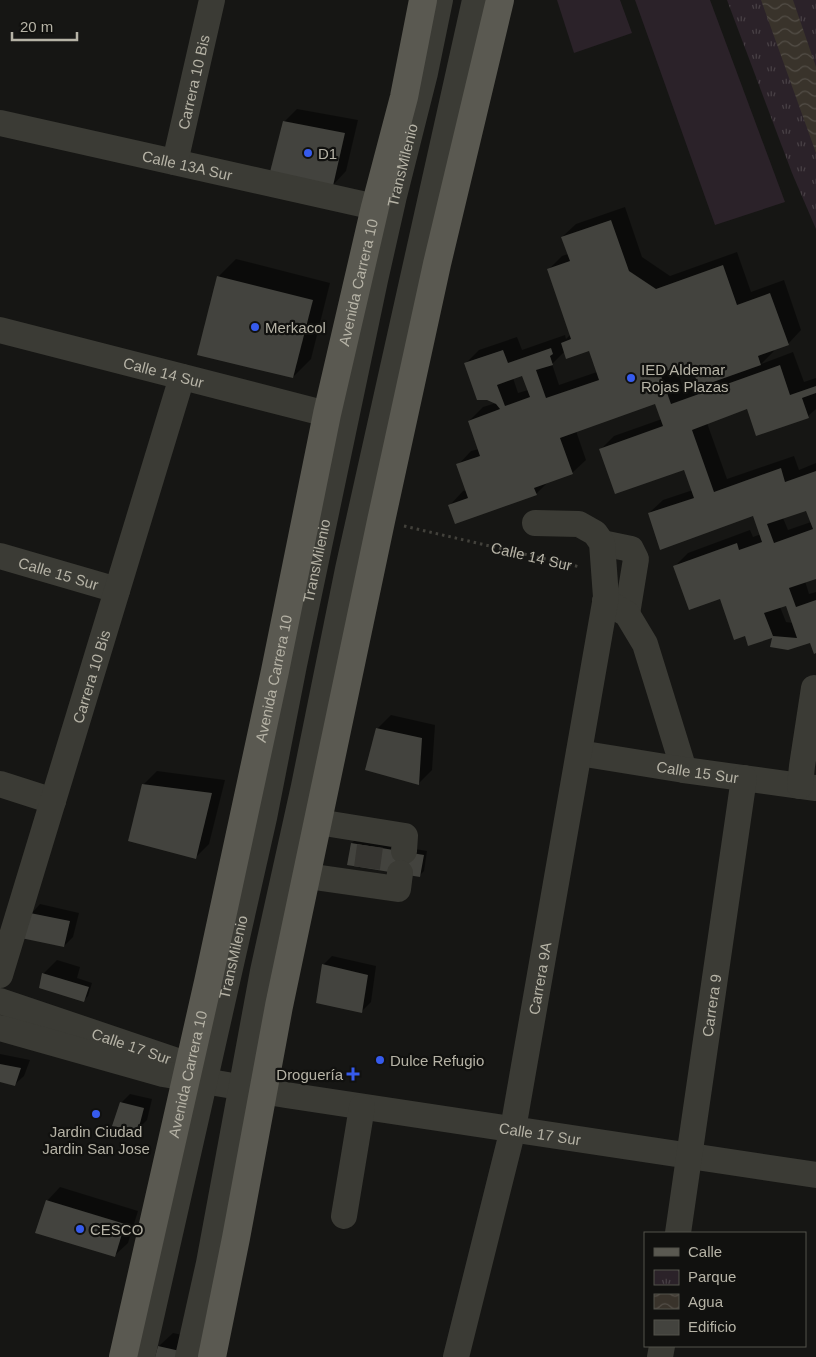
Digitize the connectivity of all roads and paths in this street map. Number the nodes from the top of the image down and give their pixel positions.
1 (212, 0) edge
2 (423, 0) edge
3 (440, 0) edge
4 (475, 0) edge
5 (500, 0) edge
6 (0, 123) edge
7 (175, 162) junction
8 (375, 207) junction
9 (0, 330) edge
10 (182, 377) junction
11 (327, 414) junction
12 (381, 521) junction
13 (534, 523) dead end
14 (0, 556) edge
15 (584, 568) dead end
16 (117, 590) junction
17 (613, 604) junction
18 (814, 688) dead end
19 (579, 753) junction
20 (684, 770) junction
21 (744, 778) junction
22 (0, 784) edge
23 (808, 787) edge
24 (53, 801) junction
25 (318, 822) junction
26 (369, 857) junction
27 (307, 876) junction
28 (0, 975) edge
29 (0, 1001) edge
30 (0, 1028) edge
31 (197, 1074) junction
32 (249, 1088) junction
33 (362, 1107) junction
34 (513, 1129) junction
35 (689, 1156) junction
36 (816, 1175) edge
37 (344, 1216) dead end
38 (678, 1232) edge
39 (123, 1357) edge
40 (142, 1357) edge
41 (188, 1357) edge
42 (212, 1357) edge
43 (456, 1357) edge

1 - 7 street, Carrera 10 Bis
2 - 8 main road, Avenida Carrera 10
3 - 31 street, TransMilenio
4 - 32 street
5 - 12 main road
6 - 7 street, Calle 13A Sur
7 - 8 street, Calle 13A Sur
8 - 11 main road, Avenida Carrera 10
9 - 10 street, Calle 14 Sur
10 - 11 street, Calle 14 Sur
10 - 16 street, Carrera 10 Bis
11 - 31 main road, Avenida Carrera 10
12 - 15 path, Calle 14 Sur
12 - 25 main road
13 - 17 street
14 - 16 street, Calle 15 Sur
16 - 24 street, Carrera 10 Bis
17 - 19 street, Carrera 9A
17 - 20 street
18 - 23 street
19 - 20 street, Calle 15 Sur
19 - 34 street, Carrera 9A
20 - 21 street, Calle 15 Sur
21 - 23 street, Calle 15 Sur
21 - 35 street, Carrera 9
22 - 24 street
24 - 28 street, Carrera 10 Bis
25 - 26 street
25 - 27 main road
26 - 26 street
26 - 27 street
27 - 32 main road
29 - 31 street, Calle 17 Sur
30 - 31 street, Calle 17 Sur
31 - 32 street, Calle 17 Sur
31 - 39 main road, Avenida Carrera 10
31 - 40 street, TransMilenio
32 - 33 street, Calle 17 Sur
32 - 41 street
32 - 42 main road
33 - 34 street, Calle 17 Sur
33 - 37 street
34 - 35 street, Calle 17 Sur
34 - 43 street, Carrera 9A
35 - 36 street, Calle 17 Sur
35 - 38 street, Carrera 9

